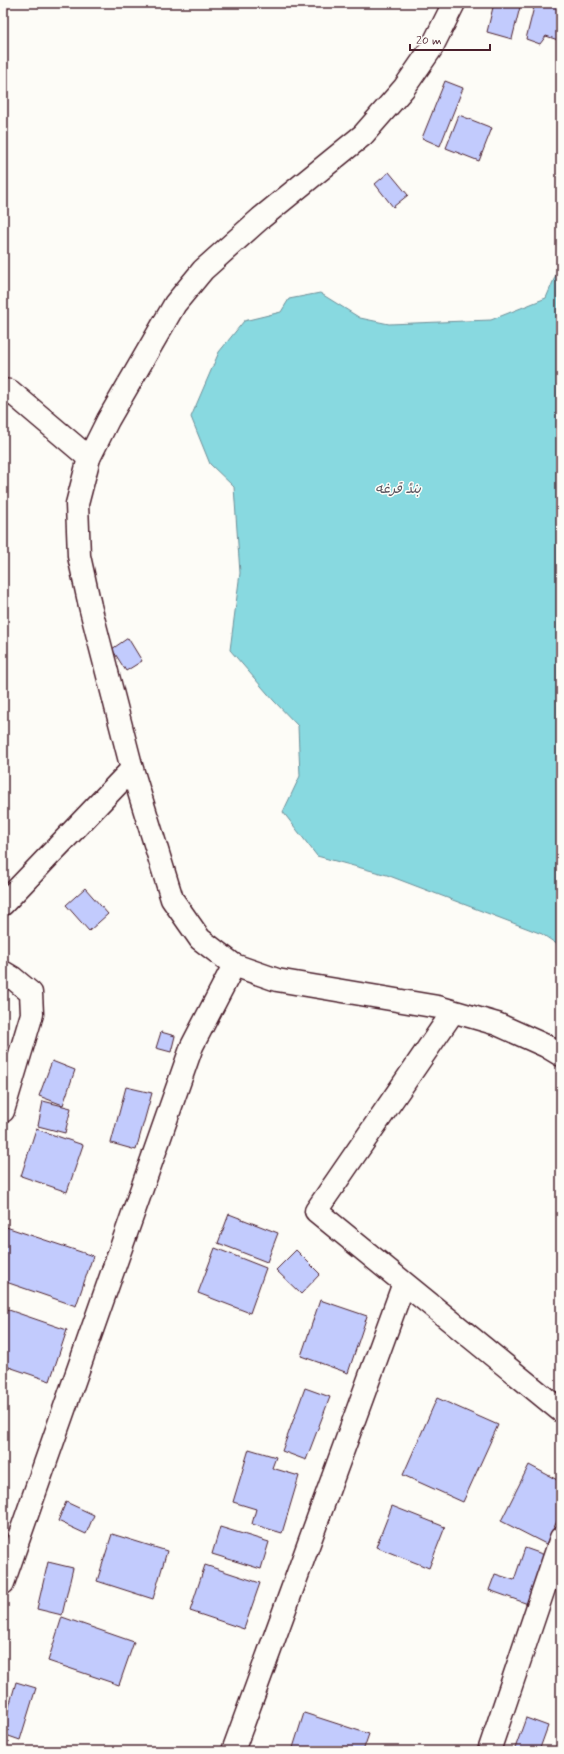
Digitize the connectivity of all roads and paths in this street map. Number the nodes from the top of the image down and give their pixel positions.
1 (454, 3) edge
2 (3, 390) edge
3 (89, 458) junction
4 (132, 769) junction
5 (3, 904) edge
6 (234, 965) junction
7 (3, 972) edge
8 (453, 1012) junction
9 (561, 1055) edge
10 (3, 1111) edge
11 (404, 1283) junction
12 (561, 1411) edge
13 (561, 1538) edge
14 (3, 1583) edge
15 (234, 1751) edge
16 (489, 1751) edge

1 - 3 street
2 - 3 street
3 - 4 street
4 - 5 street
4 - 6 street
6 - 8 street
6 - 14 street
7 - 10 street
8 - 9 street
8 - 11 street
11 - 12 street
11 - 15 street
13 - 16 street

